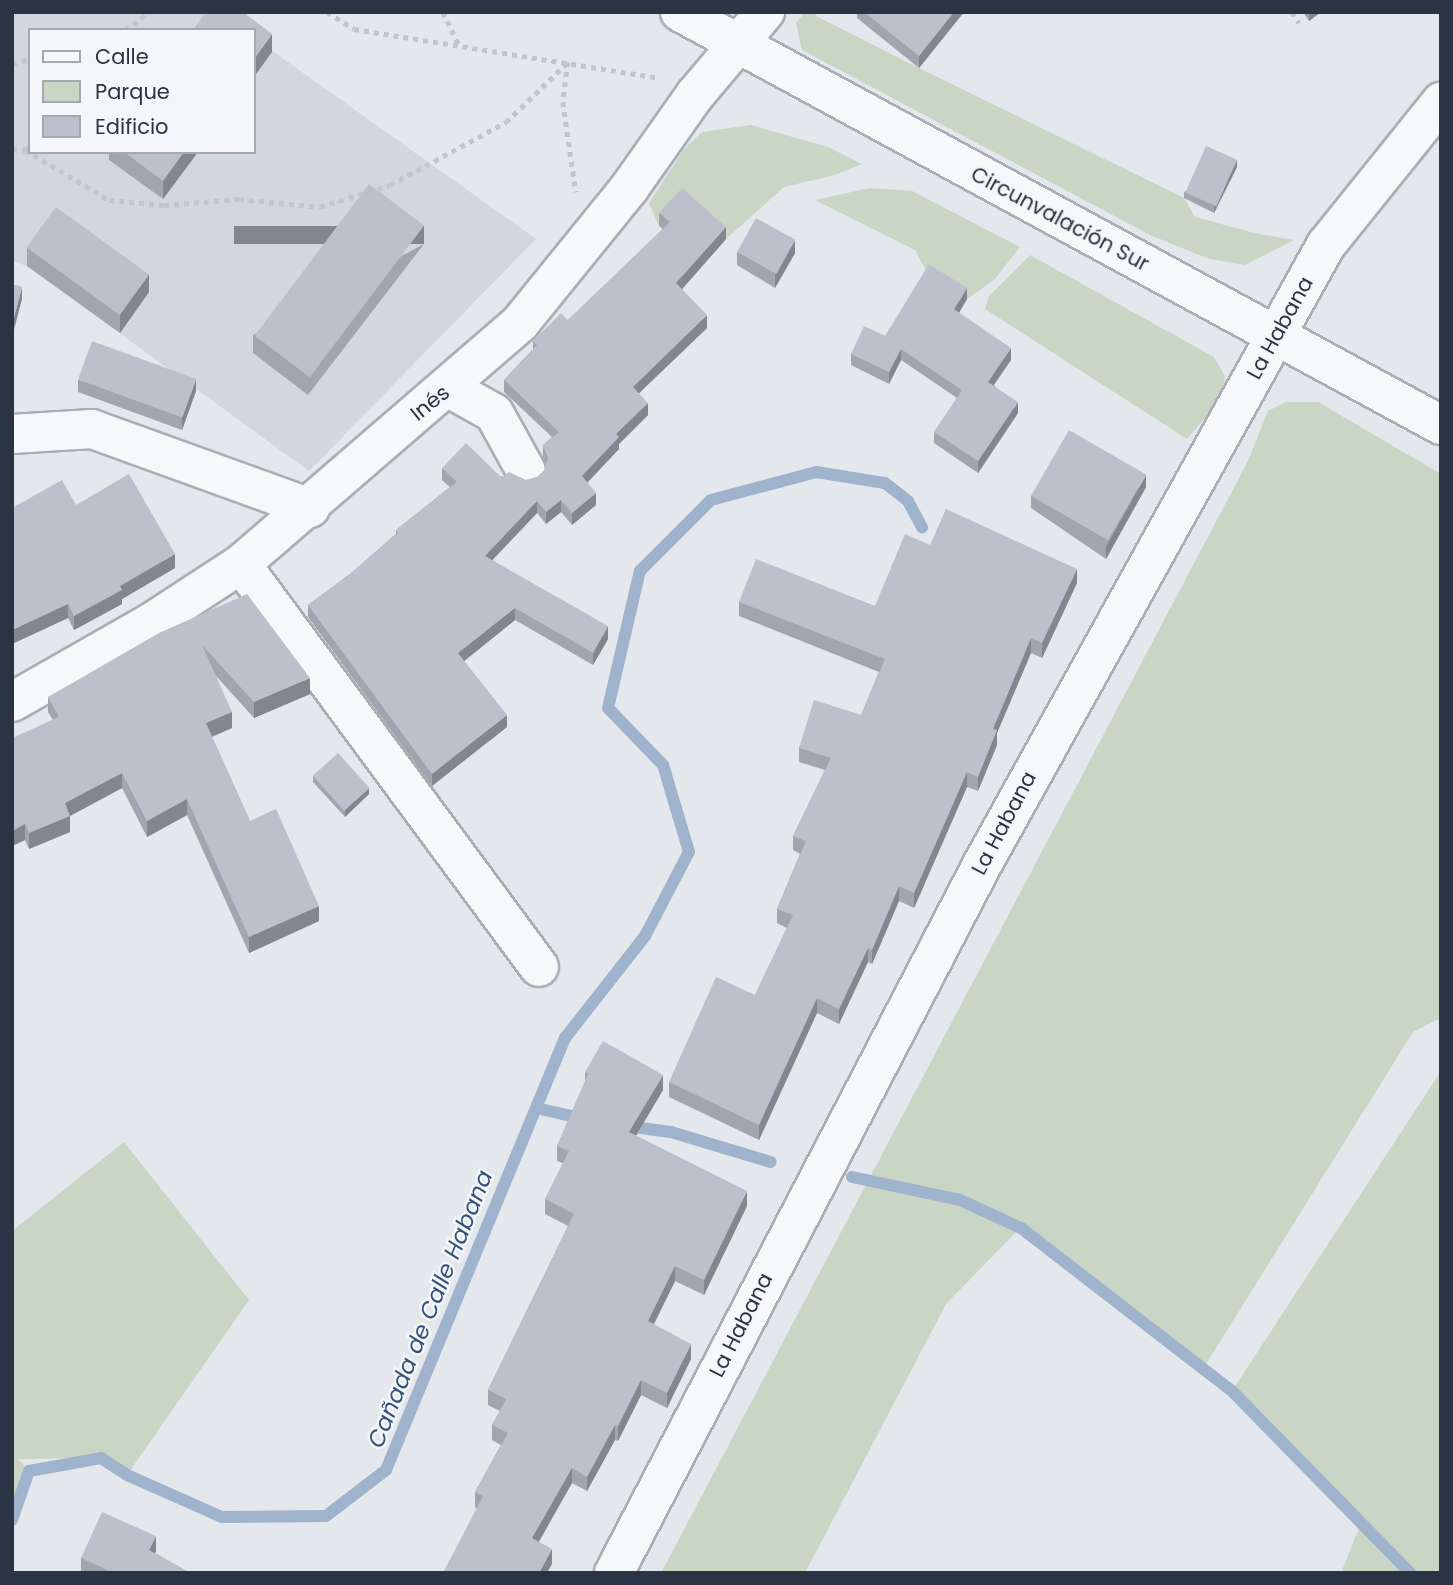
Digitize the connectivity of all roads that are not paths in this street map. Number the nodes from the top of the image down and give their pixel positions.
1 (680, 12) edge
2 (765, 12) edge
3 (738, 44) junction
4 (1441, 102) edge
5 (1277, 336) junction
6 (449, 388) junction
7 (1441, 425) edge
8 (12, 434) edge
9 (526, 471) dead end
10 (310, 508) junction
11 (242, 564) junction
12 (12, 702) edge
13 (539, 967) dead end
14 (614, 1573) edge

1 - 3 street, Circunvalación Sur
2 - 3 street, Inés
3 - 5 street, Circunvalación Sur
3 - 6 street, Inés
4 - 5 street, La Habana
5 - 7 street, Circunvalación Sur
5 - 14 street, La Habana
6 - 9 street
6 - 10 street, Inés
8 - 10 street
10 - 11 street, Inés
11 - 12 street, Inés
11 - 13 street

